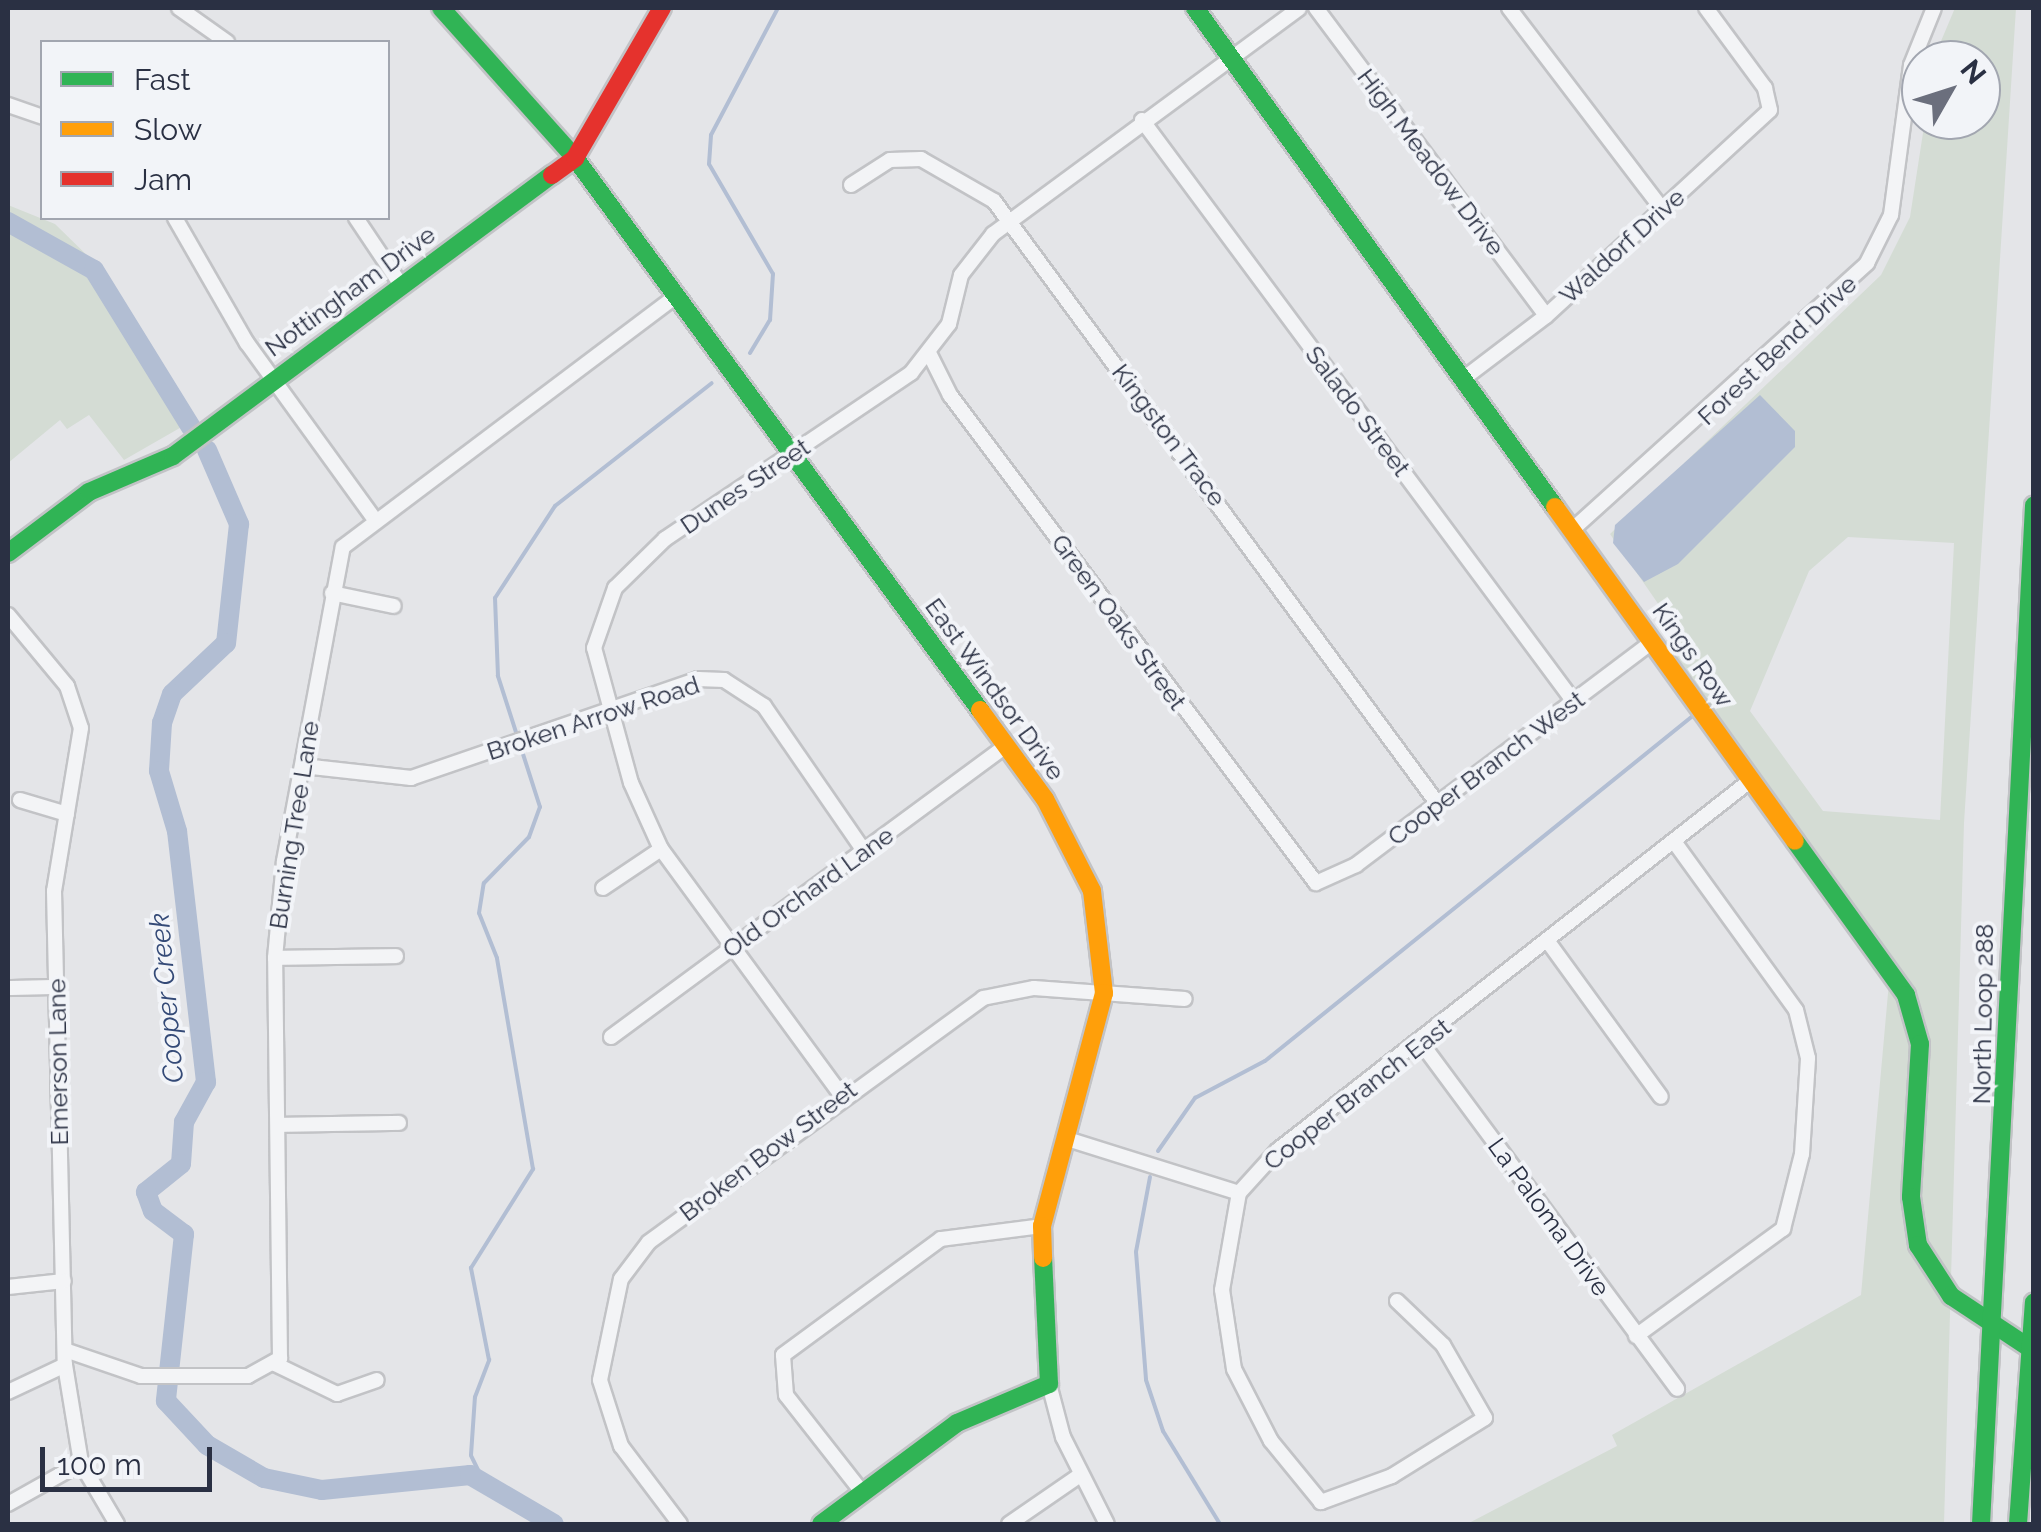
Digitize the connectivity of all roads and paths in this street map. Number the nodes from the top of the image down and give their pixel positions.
1 (179, 8) edge
2 (441, 8) edge
3 (662, 8) edge
4 (1195, 8) edge
5 (1299, 8) edge
6 (1316, 8) edge
7 (1510, 8) edge
8 (1706, 8) edge
9 (1934, 8) edge
10 (224, 40) edge
11 (1230, 58) junction
12 (8, 106) edge
13 (40, 116) edge
14 (1142, 120) junction
15 (575, 158) junction
16 (851, 185) dead end
17 (1662, 210) junction
18 (176, 220) edge
19 (357, 220) edge
20 (1009, 220) junction
21 (401, 285) junction
22 (676, 296) junction
23 (1546, 316) junction
24 (930, 355) junction
25 (273, 378) junction
26 (1463, 379) junction
27 (792, 454) junction
28 (2034, 504) edge
29 (373, 516) junction
30 (1572, 530) junction
31 (8, 553) edge
32 (332, 593) junction
33 (394, 606) dead end
34 (8, 615) edge
35 (1651, 643) junction
36 (1574, 702) junction
37 (606, 711) junction
38 (1006, 746) junction
39 (303, 766) junction
40 (1751, 780) junction
41 (20, 800) dead end
42 (1438, 804) junction
43 (67, 814) junction
44 (1675, 843) junction
45 (662, 849) junction
46 (864, 850) junction
47 (1316, 883) joint
48 (603, 888) dead end
49 (1548, 943) junction
50 (732, 948) junction
51 (396, 956) dead end
52 (275, 958) junction
53 (56, 987) junction
54 (8, 988) edge
55 (1104, 993) junction
56 (1185, 999) dead end
57 (611, 1038) dead end
58 (1422, 1044) junction
59 (842, 1096) junction
60 (1661, 1097) dead end
61 (399, 1123) dead end
62 (280, 1125) junction
63 (1064, 1138) junction
64 (1239, 1192) junction
65 (1042, 1226) junction
66 (64, 1281) junction
67 (8, 1287) edge
68 (1397, 1300) dead end
69 (2034, 1303) edge
70 (1994, 1327) junction
71 (1636, 1336) junction
72 (2032, 1350) edge
73 (65, 1357) junction
74 (275, 1364) junction
75 (377, 1380) dead end
76 (1048, 1384) junction
77 (1677, 1389) dead end
78 (8, 1392) edge
79 (81, 1463) junction
80 (1080, 1475) junction
81 (862, 1492) junction
82 (8, 1504) edge
83 (116, 1524) edge
84 (680, 1524) edge
85 (821, 1524) edge
86 (1009, 1524) edge
87 (1107, 1524) edge
88 (1981, 1524) edge
89 (2018, 1524) edge

1 - 10 street
2 - 15 main road, East Windsor Drive
3 - 15 main road, Nottingham Drive
4 - 11 main road, Kings Row
5 - 11 street
6 - 23 street, High Meadow Drive
7 - 17 street
8 - 17 street, Waldorf Drive
9 - 30 street, Forest Bend Drive
11 - 14 street
11 - 26 main road, Kings Row
12 - 13 street
14 - 20 street
14 - 36 street, Salado Street
15 - 21 main road, Nottingham Drive
15 - 22 main road, East Windsor Drive
16 - 20 street, Kingston Trace
17 - 23 street, Waldorf Drive
18 - 25 street
19 - 21 street
20 - 24 street
20 - 42 street, Kingston Trace
21 - 25 main road, Nottingham Drive
22 - 27 main road, East Windsor Drive
22 - 29 street, Burning Tree Lane
23 - 26 street, Waldorf Drive
24 - 27 street, Dunes Street
24 - 47 street, Green Oaks Street
25 - 29 street
25 - 31 main road, Nottingham Drive
26 - 30 main road, Kings Row
27 - 37 street, Dunes Street
27 - 38 main road, East Windsor Drive
28 - 70 main road, North Loop 288
29 - 32 street, Burning Tree Lane
30 - 35 main road, Kings Row
32 - 33 street
32 - 39 street, Burning Tree Lane
34 - 43 street, Emerson Lane
35 - 36 street, Cooper Branch West
35 - 40 main road, Kings Row
36 - 42 street, Cooper Branch West
37 - 39 street, Broken Arrow Road
37 - 45 street, Dunes Street
37 - 46 street, Broken Arrow Road
38 - 46 street, Old Orchard Lane
38 - 55 main road, East Windsor Drive
39 - 52 street, Burning Tree Lane
40 - 44 street, Cooper Branch East
40 - 70 main road, Kings Row
41 - 43 street
42 - 47 street, Cooper Branch West
43 - 53 street, Emerson Lane
44 - 49 street, Cooper Branch East
44 - 71 street
45 - 48 street
45 - 50 street, Dunes Street
46 - 50 street, Old Orchard Lane
49 - 58 street, Cooper Branch East
49 - 60 street
50 - 57 street, Old Orchard Lane
50 - 59 street, Dunes Street
51 - 52 street
52 - 62 street, Burning Tree Lane
53 - 54 street
53 - 66 street, Emerson Lane
55 - 56 street, Broken Bow Street
55 - 59 street, Broken Bow Street
55 - 63 main road, East Windsor Drive
58 - 64 street, Cooper Branch East
58 - 71 street, La Paloma Drive
59 - 84 street, Broken Bow Street
61 - 62 street
62 - 74 street, Burning Tree Lane
63 - 64 street
63 - 65 main road, East Windsor Drive
64 - 68 street
65 - 76 main road, East Windsor Drive
65 - 81 street
66 - 67 street
66 - 73 street, Emerson Lane
69 - 72 main road
70 - 72 main road, Kings Row
70 - 88 main road, North Loop 288
71 - 77 street, La Paloma Drive
72 - 89 main road
73 - 74 street
73 - 78 street
73 - 79 street, Emerson Lane
74 - 75 street
76 - 80 street, East Windsor Drive
76 - 81 main road
79 - 82 street
79 - 83 street, Emerson Lane
80 - 86 street
80 - 87 street, East Windsor Drive
81 - 85 main road

